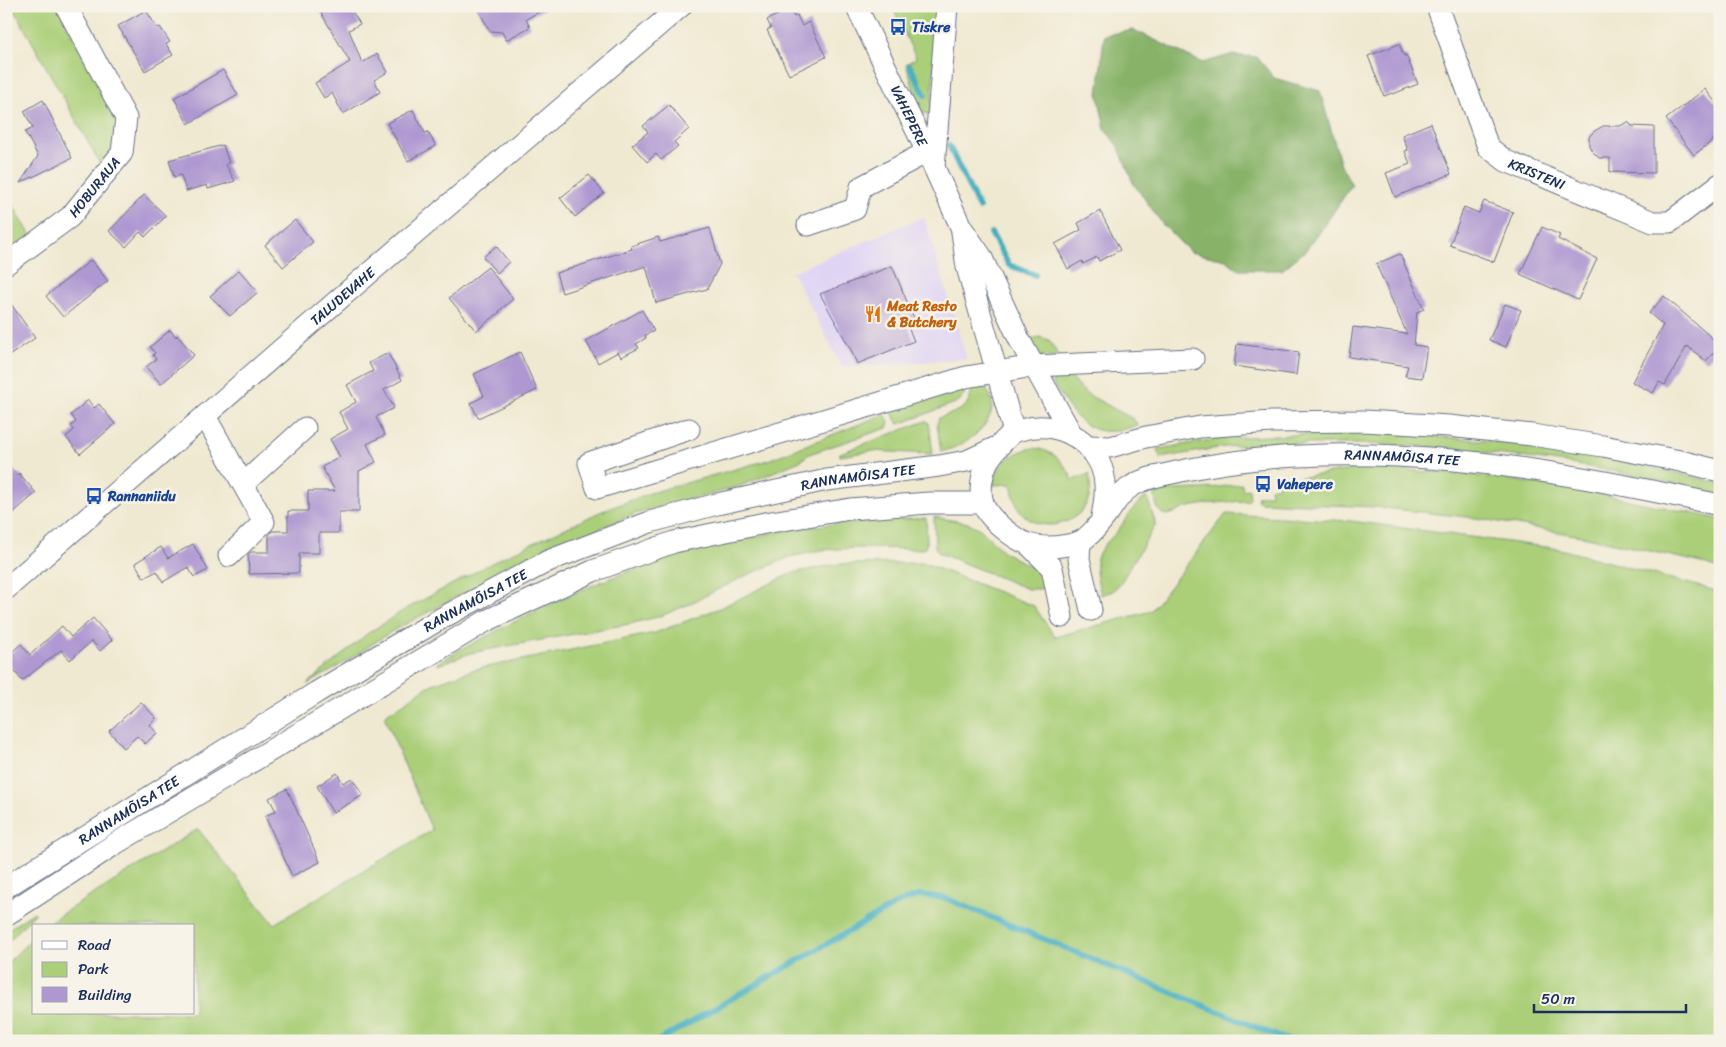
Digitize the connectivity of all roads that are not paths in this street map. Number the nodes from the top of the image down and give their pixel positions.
1 (66, 6) edge
2 (681, 6) edge
3 (856, 6) edge
4 (947, 6) edge
5 (1437, 6) edge
6 (931, 160) junction
7 (1720, 184) edge
8 (808, 225) dead end
9 (961, 227) junction
10 (6, 264) edge
11 (1193, 360) dead end
12 (1034, 366) junction
13 (996, 372) junction
14 (205, 416) junction
15 (305, 428) dead end
16 (689, 429) dead end
17 (1014, 432) junction
18 (1071, 433) junction
19 (999, 446) junction
20 (1089, 446) junction
21 (1720, 471) edge
22 (243, 484) junction
23 (983, 503) junction
24 (1720, 505) edge
25 (1101, 522) junction
26 (1080, 542) junction
27 (1029, 545) junction
28 (229, 556) dead end
29 (6, 590) edge
30 (1090, 610) dead end
31 (1062, 617) dead end
32 (6, 887) edge
33 (6, 915) edge

1 - 10 street, HOBURAUA
2 - 14 street, TALUDEVAHE
3 - 6 street, VAHEPERE
4 - 6 street
5 - 7 street, KRISTENI
6 - 8 street
6 - 9 street, VAHEPERE
9 - 12 street, VAHEPERE
9 - 13 street, VAHEPERE
11 - 12 street
12 - 13 street
12 - 18 street, VAHEPERE
13 - 16 street
13 - 17 street, VAHEPERE
14 - 22 street
14 - 29 street, TALUDEVAHE
15 - 22 street
17 - 18 street
17 - 19 street
18 - 20 street
19 - 23 street
19 - 32 street, RANNAMÕISA TEE
20 - 21 street
20 - 25 street
22 - 28 street
23 - 27 street
23 - 33 street, RANNAMÕISA TEE
24 - 25 street, RANNAMÕISA TEE
25 - 26 street
26 - 27 street
26 - 30 street
27 - 31 street

